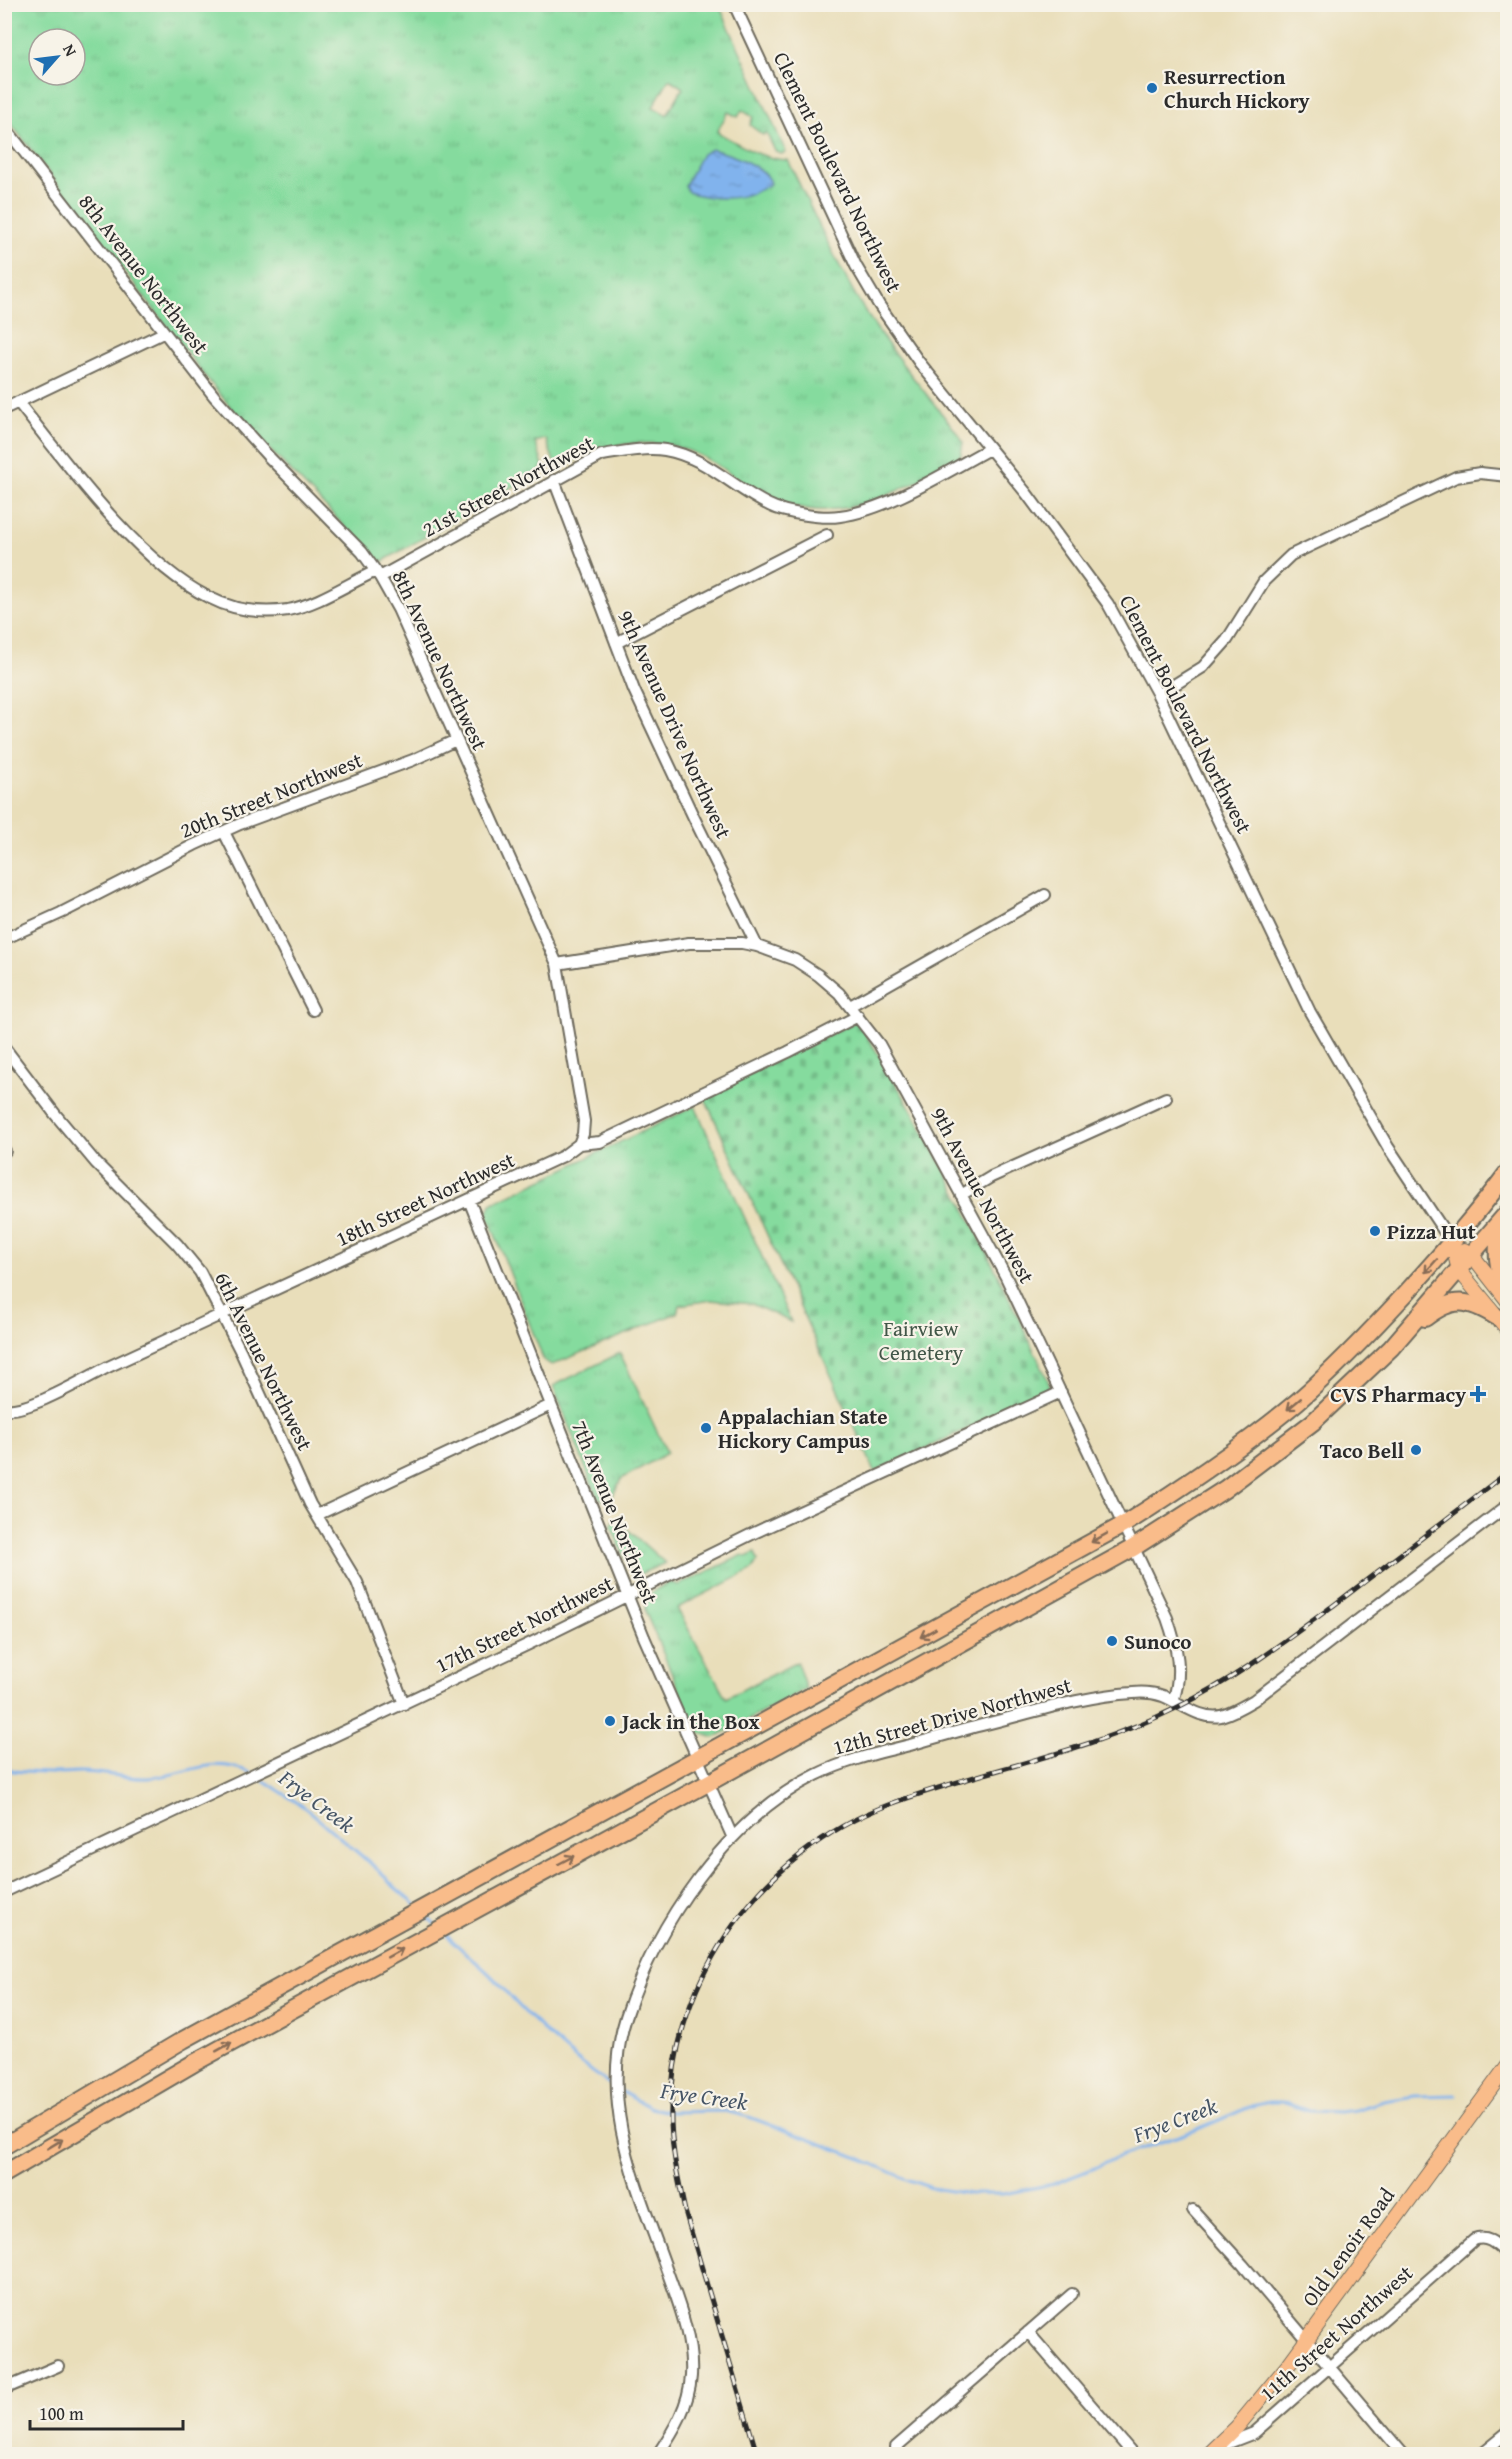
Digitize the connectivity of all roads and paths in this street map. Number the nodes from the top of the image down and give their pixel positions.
1 (734, 4) edge
2 (4, 126) edge
3 (163, 333) junction
4 (18, 402) junction
5 (4, 409) edge
6 (989, 449) junction
7 (1508, 476) edge
8 (554, 480) junction
9 (826, 534) dead end
10 (378, 574) junction
11 (616, 643) junction
12 (1158, 695) junction
13 (456, 740) junction
14 (224, 832) junction
15 (1045, 895) dead end
16 (4, 939) edge
17 (757, 945) junction
18 (557, 964) junction
19 (850, 1006) junction
20 (313, 1010) dead end
21 (858, 1016) junction
22 (4, 1047) edge
23 (1166, 1098) dead end
24 (579, 1144) junction
25 (1508, 1172) edge
26 (961, 1195) junction
27 (469, 1200) junction
28 (1504, 1216) edge
29 (1452, 1243) junction
30 (1472, 1255) junction
31 (1459, 1270) junction
32 (1508, 1295) edge
33 (1508, 1301) edge
34 (223, 1315) junction
35 (1502, 1323) edge
36 (1401, 1337) junction
37 (1061, 1392) junction
38 (551, 1405) junction
39 (4, 1409) edge
40 (1508, 1504) edge
41 (317, 1515) junction
42 (1123, 1525) junction
43 (1133, 1548) junction
44 (628, 1595) junction
45 (1173, 1701) junction
46 (404, 1704) junction
47 (697, 1760) junction
48 (708, 1783) junction
49 (732, 1836) junction
50 (4, 1892) edge
51 (1508, 2065) edge
52 (4, 2146) edge
53 (4, 2174) edge
54 (1193, 2210) dead end
55 (1508, 2255) edge
56 (1072, 2294) dead end
57 (1028, 2332) junction
58 (1306, 2341) junction
59 (58, 2366) dead end
60 (1329, 2368) junction
61 (4, 2389) edge
62 (1508, 2432) edge
63 (896, 2447) dead end
64 (1213, 2451) edge
65 (658, 2454) edge
66 (1133, 2454) edge
67 (1403, 2454) edge
68 (1481, 2454) edge

1 - 6 street, Clement Boulevard Northwest
2 - 3 street, 8th Avenue Northwest
3 - 4 street
3 - 10 street, 8th Avenue Northwest
4 - 5 street
4 - 10 street, 21st Street Northwest
6 - 8 street, 21st Street Northwest
6 - 12 street, Clement Boulevard Northwest
7 - 12 street
8 - 10 street, 21st Street Northwest
8 - 11 street, 9th Avenue Drive Northwest
9 - 11 street
10 - 13 street, 8th Avenue Northwest
11 - 17 street, 9th Avenue Drive Northwest
12 - 29 street, Clement Boulevard Northwest
13 - 14 street, 20th Street Northwest
13 - 18 street, 8th Avenue Northwest
14 - 16 street, 20th Street Northwest
14 - 20 street
15 - 19 street
17 - 18 street, 9th Avenue Northwest
17 - 19 street, 9th Avenue Northwest
18 - 24 street, 8th Avenue Northwest
19 - 21 street, 9th Avenue Northwest
21 - 24 street, 18th Street Northwest
21 - 26 street, 9th Avenue Northwest
22 - 34 street, 6th Avenue Northwest
23 - 26 street
24 - 27 street, 18th Street Northwest
25 - 29 highway
26 - 37 street, 9th Avenue Northwest
27 - 34 street, 18th Street Northwest
27 - 38 street, 7th Avenue Northwest
28 - 30 highway
28 - 32 highway
29 - 30 main road, Clement Boulevard Northwest
29 - 31 main road, Clement Boulevard Northwest
29 -> 42 highway
30 - 31 highway
30 - 33 main road, Clement Boulevard Northwest
31 - 35 main road, Clement Boulevard Northwest
31 - 36 highway
34 - 39 street, 18th Street Northwest
34 - 41 street, 6th Avenue Northwest
35 - 36 highway
36 - 43 highway
37 - 42 street, 9th Avenue Northwest
37 - 44 street, 17th Street Northwest
38 - 41 street
38 - 44 street, 7th Avenue Northwest
40 - 45 street, 12th Street Drive Northwest
41 - 46 street, 6th Avenue Northwest
42 - 43 street, 9th Avenue Northwest
42 -> 47 highway
43 - 45 street, 9th Avenue Northwest
43 - 48 highway
44 - 46 street, 17th Street Northwest
44 - 47 street, 7th Avenue Northwest
45 - 49 street, 12th Street Drive Northwest
46 - 50 street, 17th Street Northwest
47 - 48 street, 7th Avenue Northwest
47 - 52 highway
48 - 49 street, 7th Avenue Northwest
53 -> 48 highway
49 - 65 street, 12th Street Drive Northwest
51 - 58 main road, Old Lenoir Road
54 - 58 street
55 - 60 street, 11th Street Northwest
56 - 57 street
57 - 63 street
57 - 66 street
58 - 60 street
58 - 64 main road, Old Lenoir Road
59 - 61 street
60 - 64 street, 11th Street Northwest
60 - 67 street
62 - 68 street

